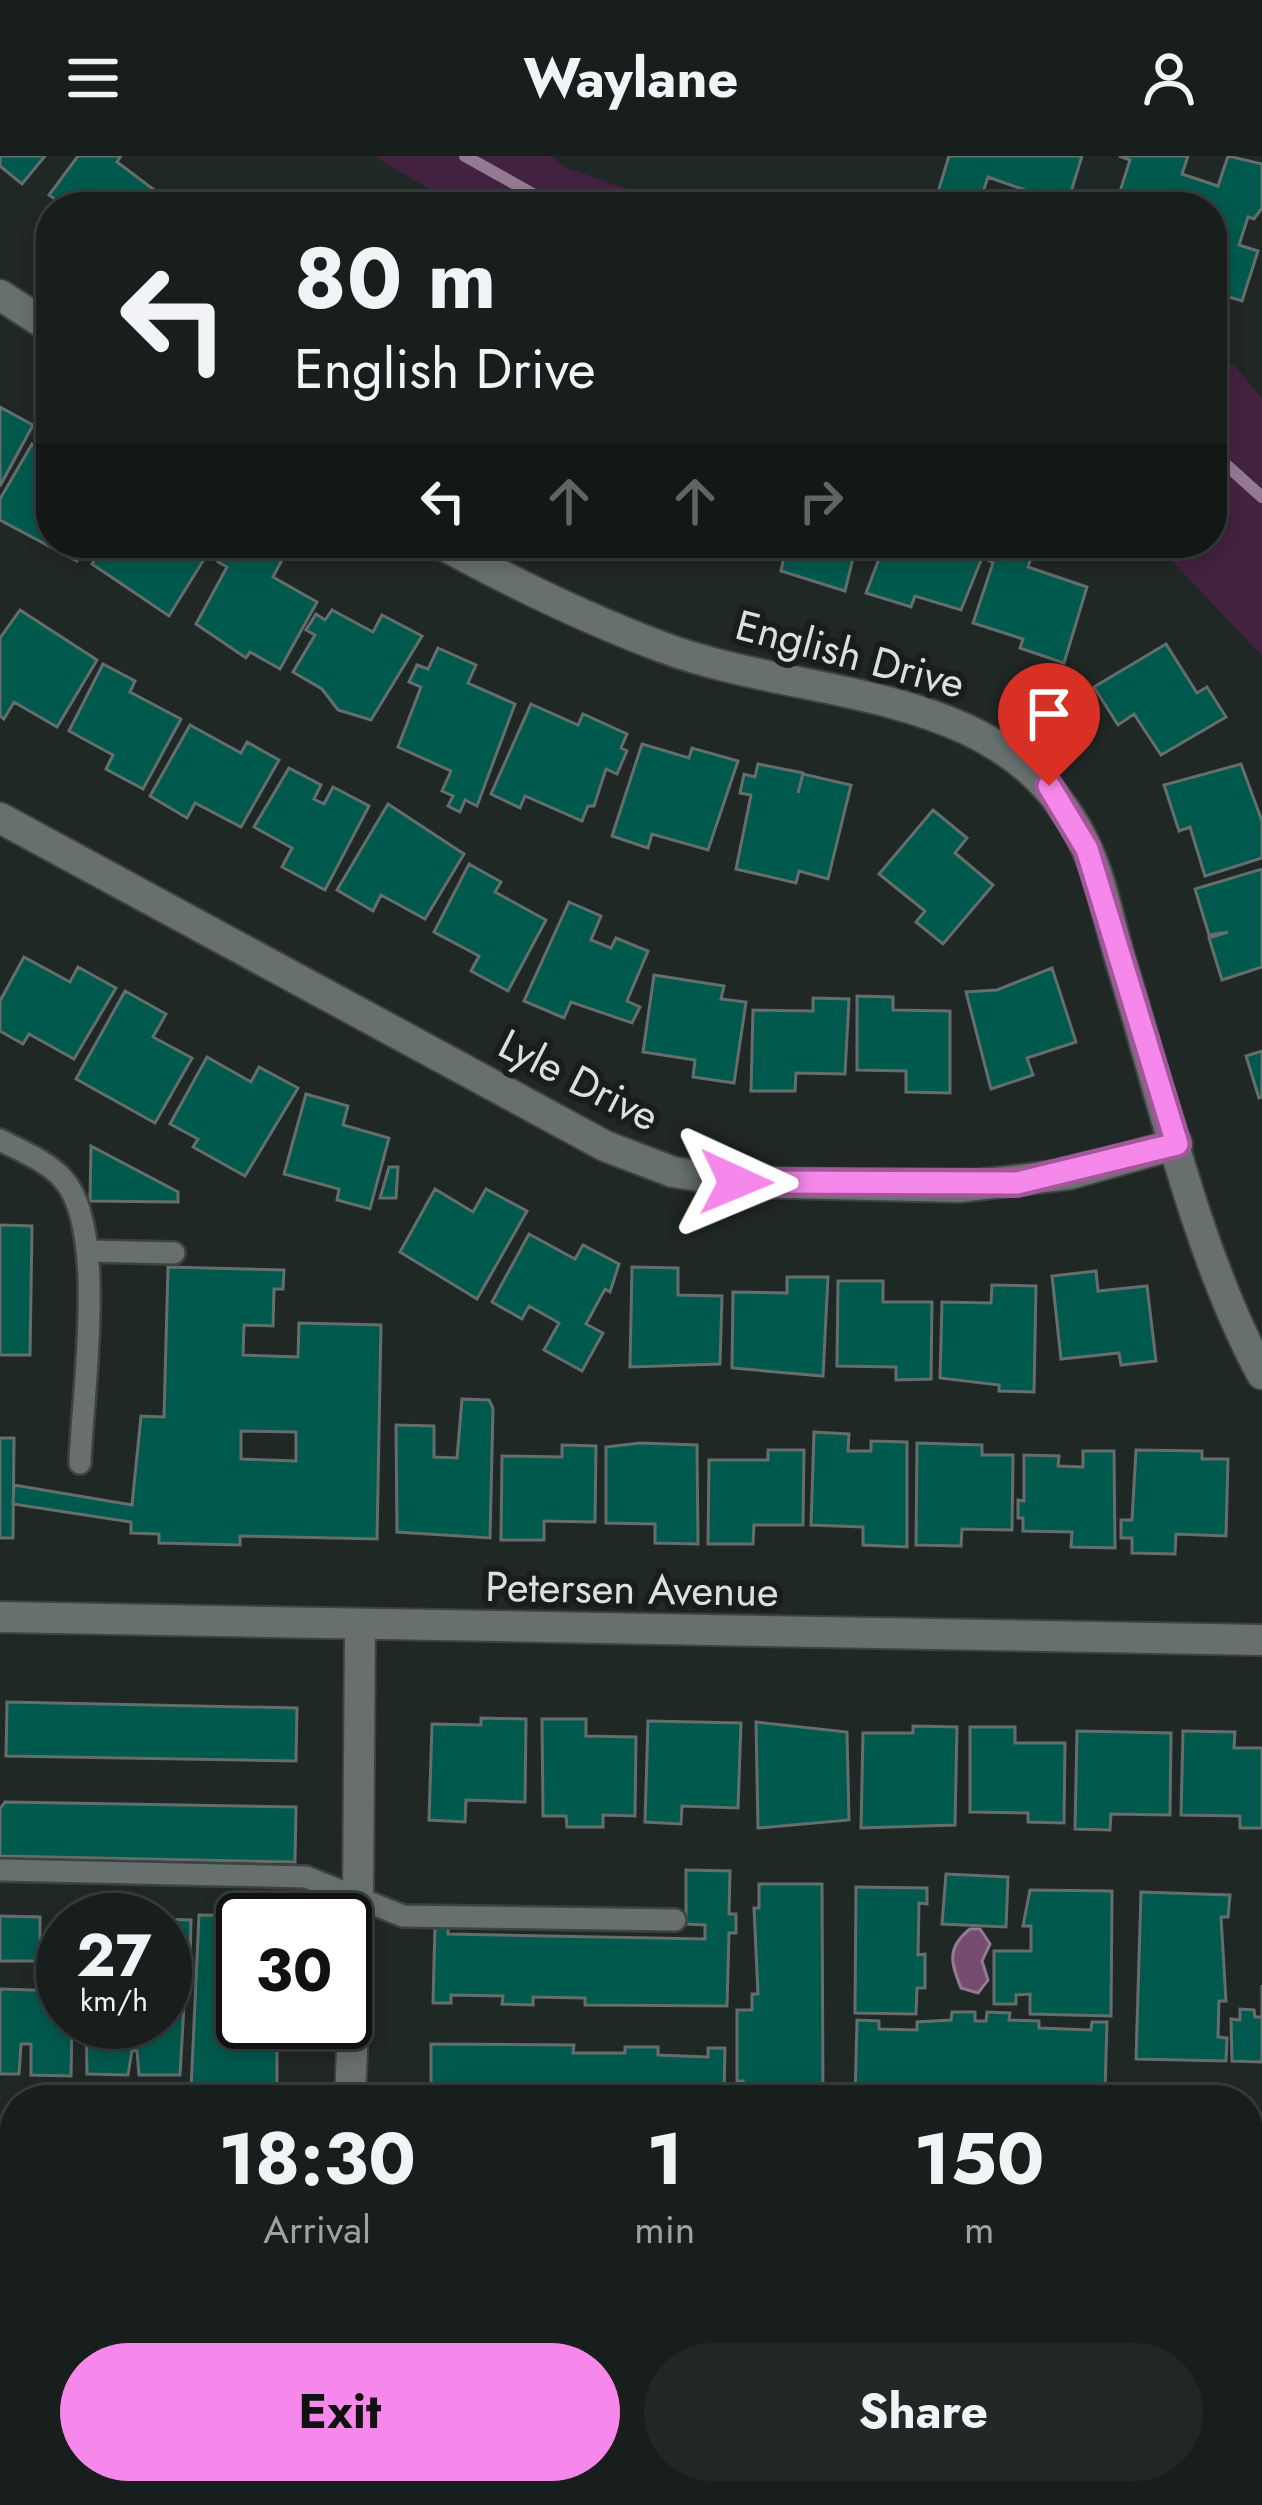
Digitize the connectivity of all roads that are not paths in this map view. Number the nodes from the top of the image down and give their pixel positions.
1 (0, 295) edge
2 (36, 318) edge
3 (472, 558) edge
4 (0, 818) edge
5 (0, 1140) edge
6 (1177, 1144) junction
7 (88, 1251) junction
8 (174, 1253) dead end
9 (1262, 1374) edge
10 (80, 1463) dead end
11 (0, 1616) edge
12 (360, 1627) junction
13 (1262, 1640) edge
14 (0, 1870) edge
15 (342, 1893) edge
16 (358, 1893) edge
17 (372, 1905) edge
18 (676, 1921) dead end
19 (352, 2049) edge
20 (351, 2085) edge

1 - 2 street
3 - 6 street, English Drive
4 - 6 street, Lyle Drive
5 - 7 lane
6 - 9 street, English Drive
7 - 8 lane
7 - 10 lane
11 - 12 street, Petersen Avenue
12 - 13 street, Petersen Avenue
12 - 16 street
14 - 15 lane
17 - 18 lane
19 - 20 street

